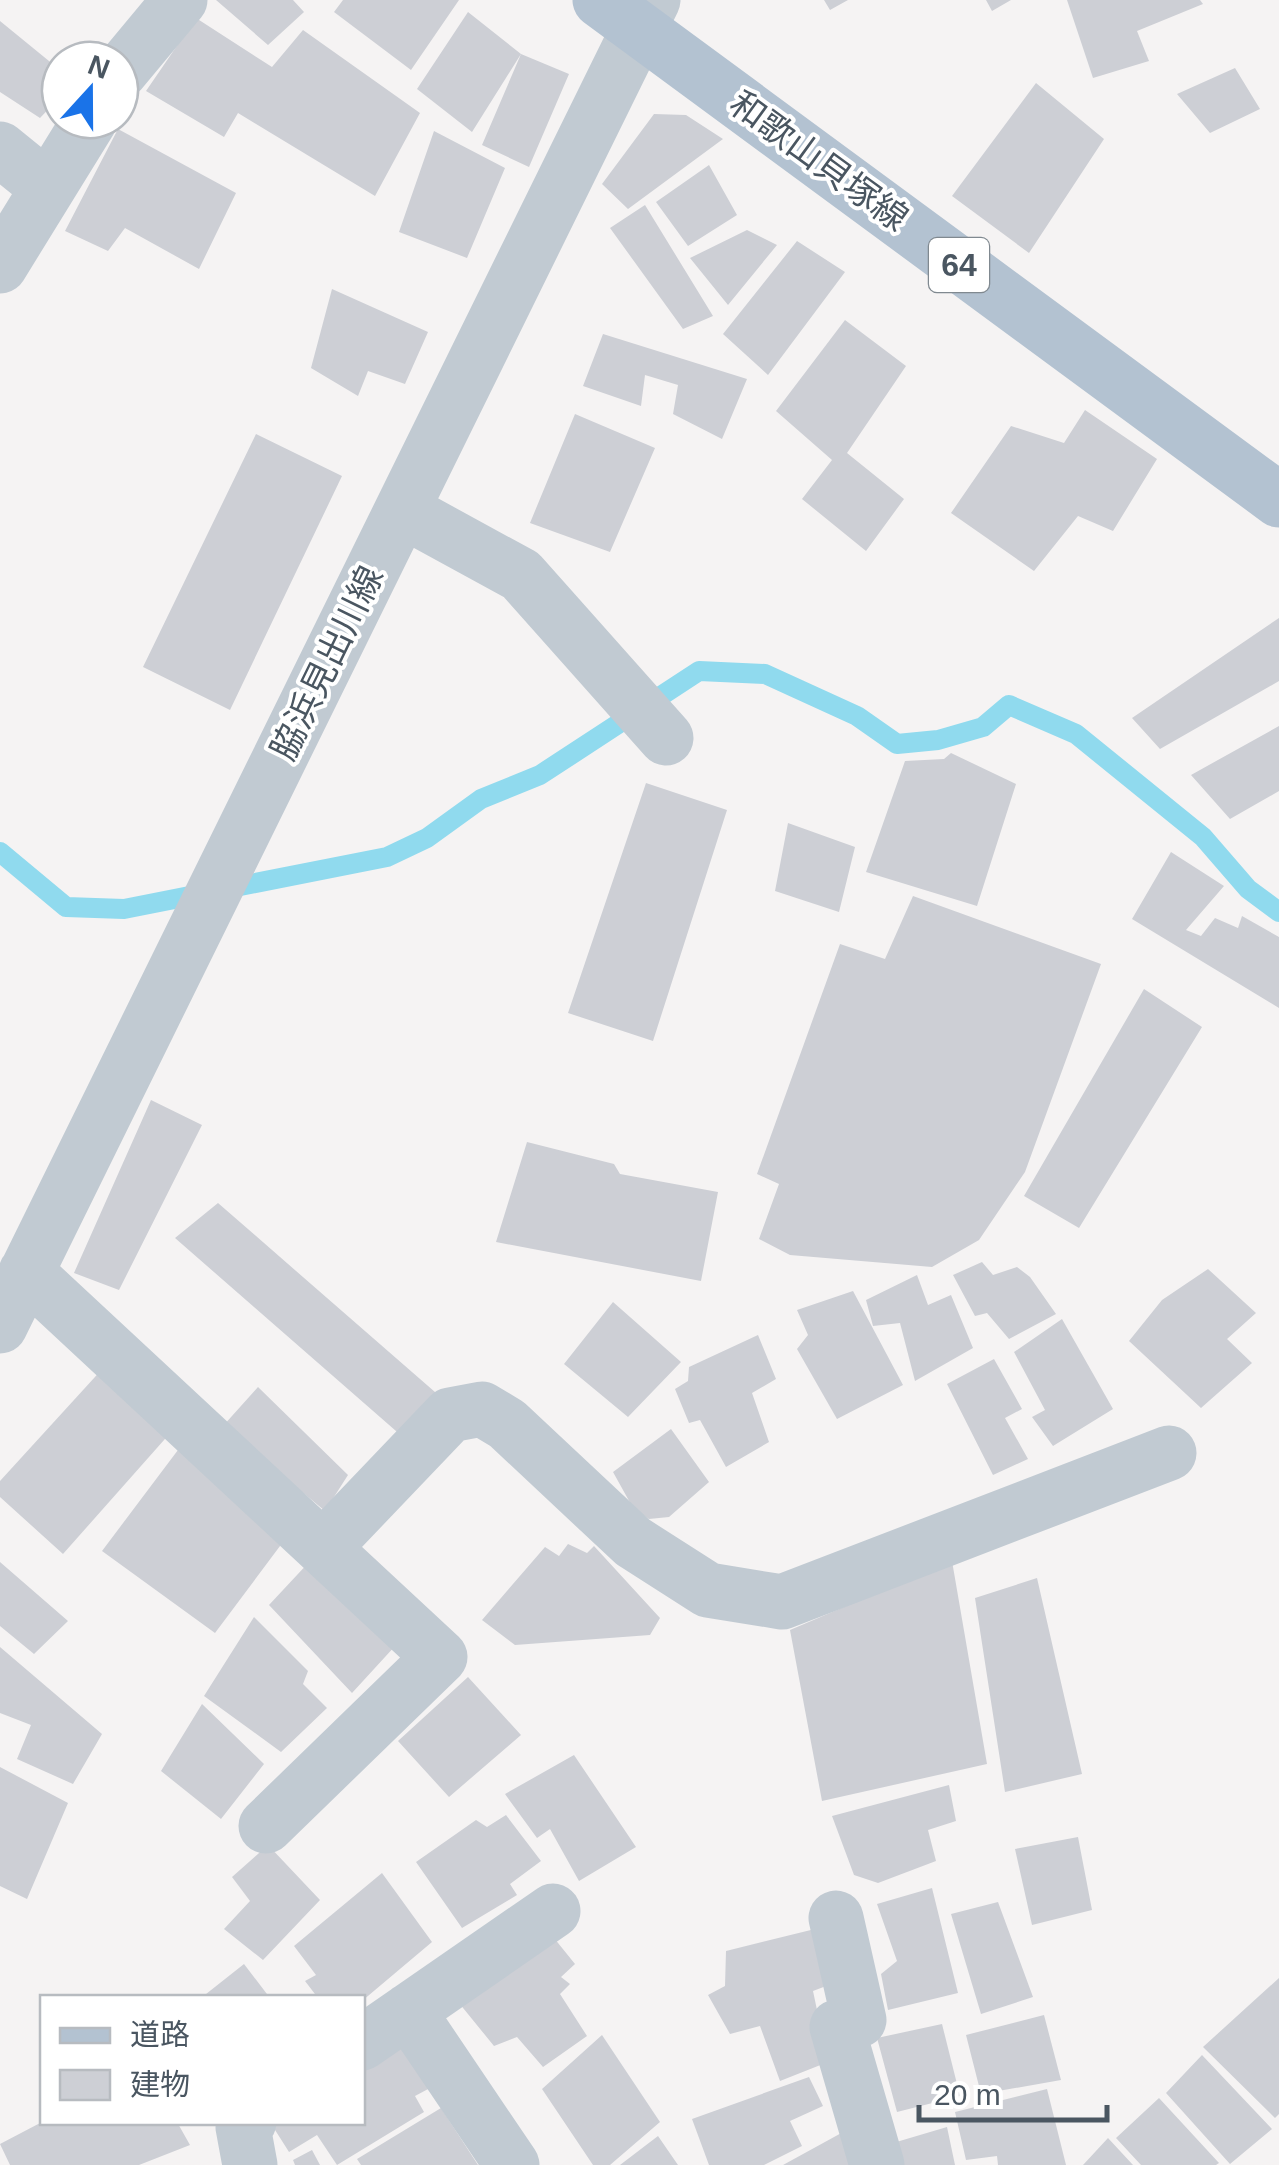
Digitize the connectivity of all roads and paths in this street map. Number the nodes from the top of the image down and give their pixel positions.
1 (180, 0) edge
2 (630, 10) edge
3 (140, 48) edge
4 (78, 140) edge
5 (0, 149) edge
6 (48, 188) junction
7 (0, 266) edge
8 (1279, 500) edge
9 (402, 510) junction
10 (666, 738) dead end
11 (26, 1272) junction
12 (0, 1326) edge
13 (1169, 1453) dead end
14 (323, 1548) junction
15 (266, 1826) dead end
16 (553, 1911) dead end
17 (836, 1918) dead end
18 (408, 2012) junction
19 (365, 2042) edge
20 (244, 2125) edge
21 (250, 2165) edge
22 (512, 2165) edge
23 (878, 2165) edge

1 - 3 street
2 - 8 main road, 和歌山貝塚線 / 64
2 - 9 street, 脇浜見出川線
4 - 6 street
5 - 6 street
6 - 7 street
9 - 10 street
9 - 11 street, 脇浜見出川線
11 - 12 street, 脇浜見出川線
11 - 14 street
13 - 14 street
14 - 15 street
16 - 18 street
17 - 23 street
18 - 19 street
18 - 22 street
20 - 21 street

